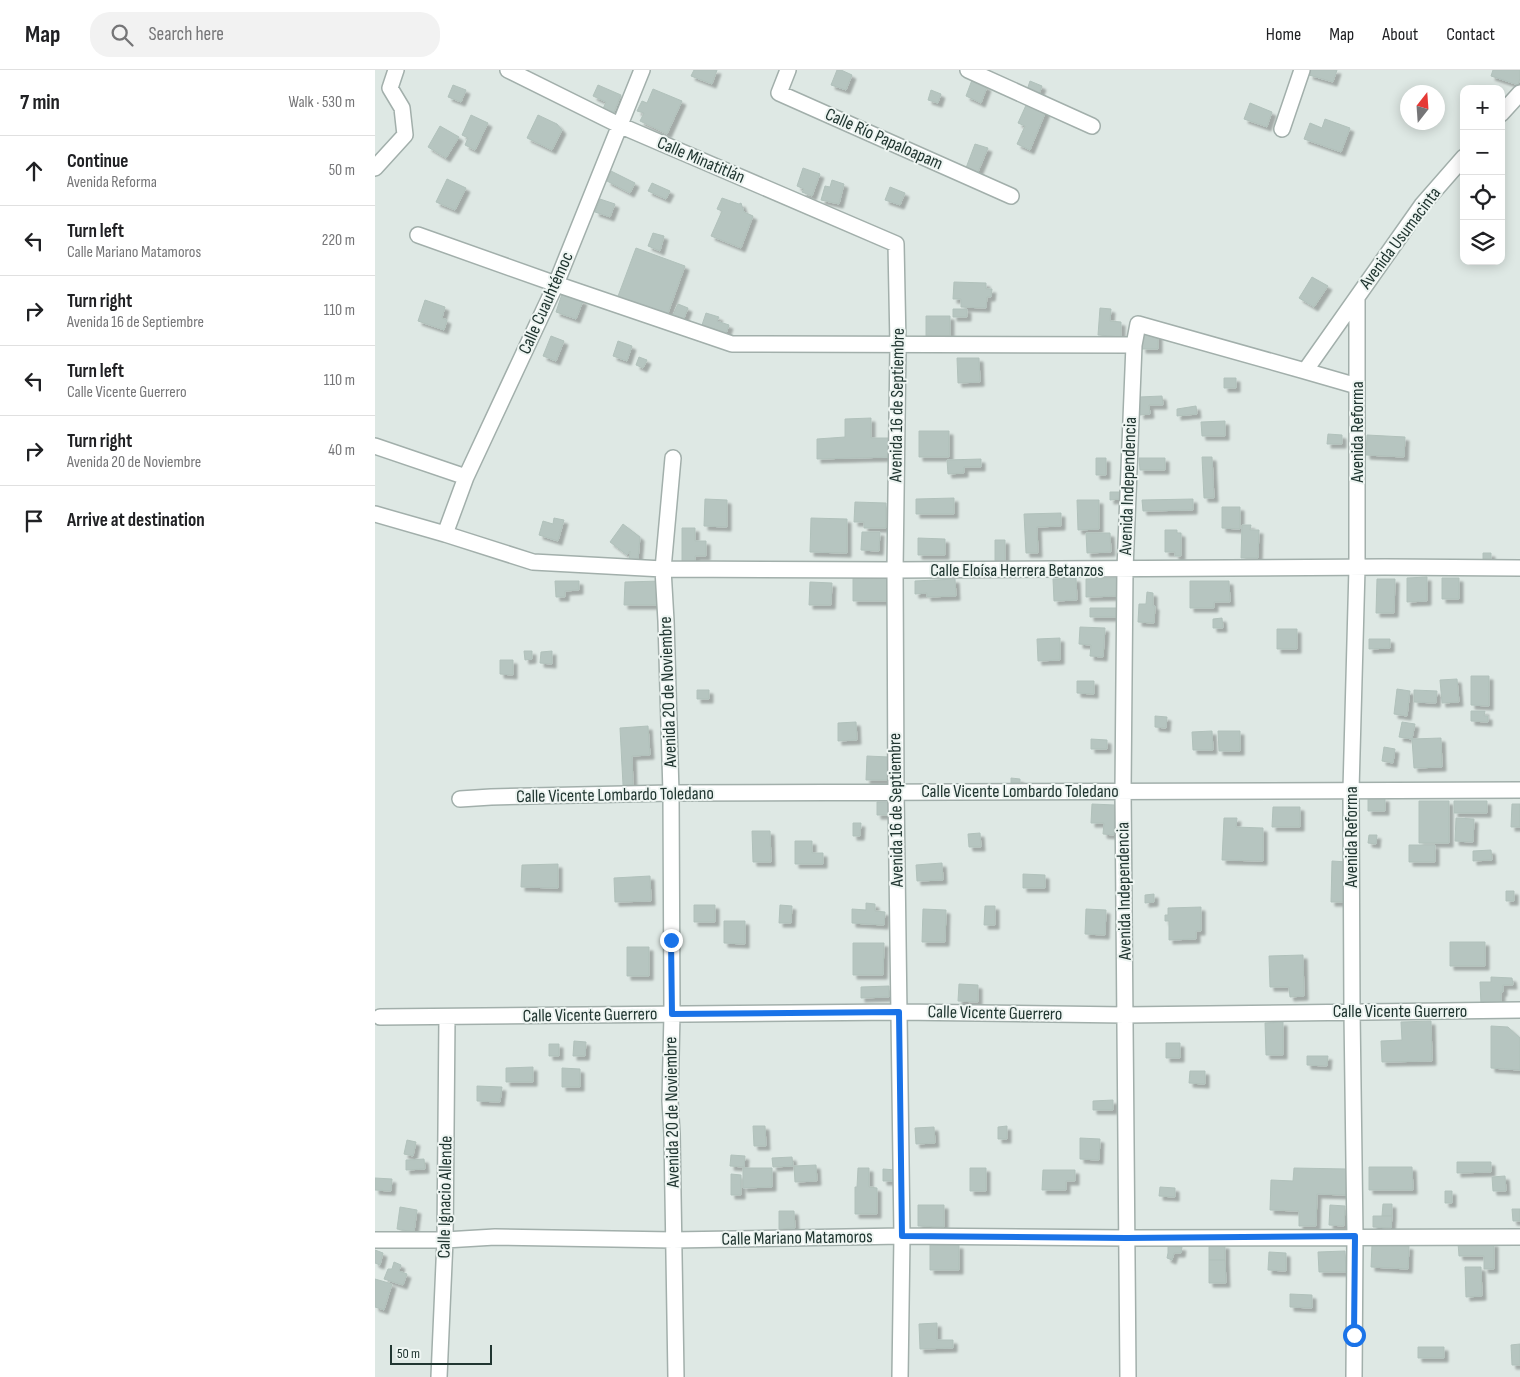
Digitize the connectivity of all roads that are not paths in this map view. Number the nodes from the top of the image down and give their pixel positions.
1 (396, 70) edge
2 (508, 70) edge
3 (642, 70) edge
4 (788, 70) edge
5 (968, 70) edge
6 (1302, 70) edge
7 (1520, 93) edge
8 (1505, 110) edge
9 (619, 125) junction
10 (1092, 126) dead end
11 (1282, 129) dead end
12 (1460, 161) edge
13 (375, 168) edge
14 (1011, 196) dead end
15 (418, 235) dead end
16 (896, 244) joint
17 (556, 284) junction
18 (1357, 297) junction
19 (898, 345) junction
20 (1134, 346) junction
21 (1305, 371) junction
22 (1357, 386) junction
23 (375, 446) edge
24 (673, 458) dead end
25 (467, 477) junction
26 (375, 514) edge
27 (445, 534) junction
28 (1357, 568) junction
29 (1520, 568) edge
30 (663, 569) junction
31 (1125, 569) junction
32 (895, 570) junction
33 (1351, 790) junction
34 (1520, 790) edge
35 (1123, 791) junction
36 (896, 792) junction
37 (671, 793) junction
38 (460, 799) dead end
39 (1520, 1010) edge
40 (899, 1012) junction
41 (1352, 1012) junction
42 (672, 1014) junction
43 (1125, 1014) junction
44 (380, 1017) dead end
45 (447, 1017) junction
46 (902, 1236) junction
47 (1355, 1236) junction
48 (1520, 1237) edge
49 (1126, 1238) junction
50 (375, 1240) edge
51 (445, 1240) junction
52 (673, 1240) junction
53 (439, 1377) edge
54 (676, 1377) edge
55 (900, 1377) edge
56 (1128, 1377) edge
57 (1354, 1377) edge

1 - 13 street
2 - 9 street, Calle Minatitlán
3 - 9 street, Calle Cuauhtémoc
4 - 14 street, Calle Río Papaloapam
5 - 10 street
6 - 11 street
7 - 8 street
9 - 16 street, Calle Minatitlán
9 - 17 street, Calle Cuauhtémoc
12 - 18 street, Avenida Usumacinta
15 - 17 street
16 - 19 street, Avenida 16 de Septiembre
17 - 19 street
17 - 25 street, Calle Cuauhtémoc
18 - 21 street, Avenida Usumacinta
18 - 22 street, Avenida Reforma
19 - 20 street
19 - 32 street, Avenida 16 de Septiembre
20 - 21 street, Avenida Independencia
20 - 31 street, Avenida Independencia
21 - 22 street
22 - 28 street, Avenida Reforma
23 - 25 street
24 - 30 street, Avenida 20 de Noviembre
25 - 27 street, Calle Cuauhtémoc
26 - 27 street, Calle Eloísa Herrera Betanzos
27 - 30 street, Calle Eloísa Herrera Betanzos
28 - 29 street, Calle Eloísa Herrera Betanzos
28 - 31 street, Calle Eloísa Herrera Betanzos
28 - 33 street, Avenida Reforma
30 - 32 street, Calle Eloísa Herrera Betanzos
30 - 37 street, Avenida 20 de Noviembre
31 - 32 street, Calle Eloísa Herrera Betanzos
31 - 35 street, Avenida Independencia
32 - 36 street, Avenida 16 de Septiembre
33 - 34 street, Calle Vicente Lombardo Toledano
33 - 35 street, Calle Vicente Lombardo Toledano
33 - 41 street, Avenida Reforma
35 - 36 street, Calle Vicente Lombardo Toledano
35 - 43 street, Avenida Independencia
36 - 37 street, Calle Vicente Lombardo Toledano
36 - 40 street, Avenida 16 de Septiembre
37 - 38 street, Calle Vicente Lombardo Toledano
37 - 42 street, Avenida 20 de Noviembre
39 - 41 street, Calle Vicente Guerrero
40 - 42 street, Calle Vicente Guerrero
40 - 43 street, Calle Vicente Guerrero
40 - 46 street, Avenida 16 de Septiembre
41 - 43 street, Calle Vicente Guerrero
41 - 47 street, Avenida Reforma
42 - 45 street, Calle Vicente Guerrero
42 - 52 street, Avenida 20 de Noviembre
43 - 49 street, Avenida Independencia
44 - 45 street, Calle Vicente Guerrero
45 - 51 street, Calle Ignacio Allende
46 - 49 street, Calle Mariano Matamoros
46 - 52 street, Calle Mariano Matamoros
46 - 55 street, Avenida 16 de Septiembre
47 - 48 street, Calle Mariano Matamoros
47 - 49 street, Calle Mariano Matamoros
47 - 57 street, Avenida Reforma
49 - 56 street, Avenida Independencia
50 - 51 street, Calle Mariano Matamoros
51 - 52 street, Calle Mariano Matamoros
51 - 53 street, Calle Ignacio Allende
52 - 54 street, Avenida 20 de Noviembre

